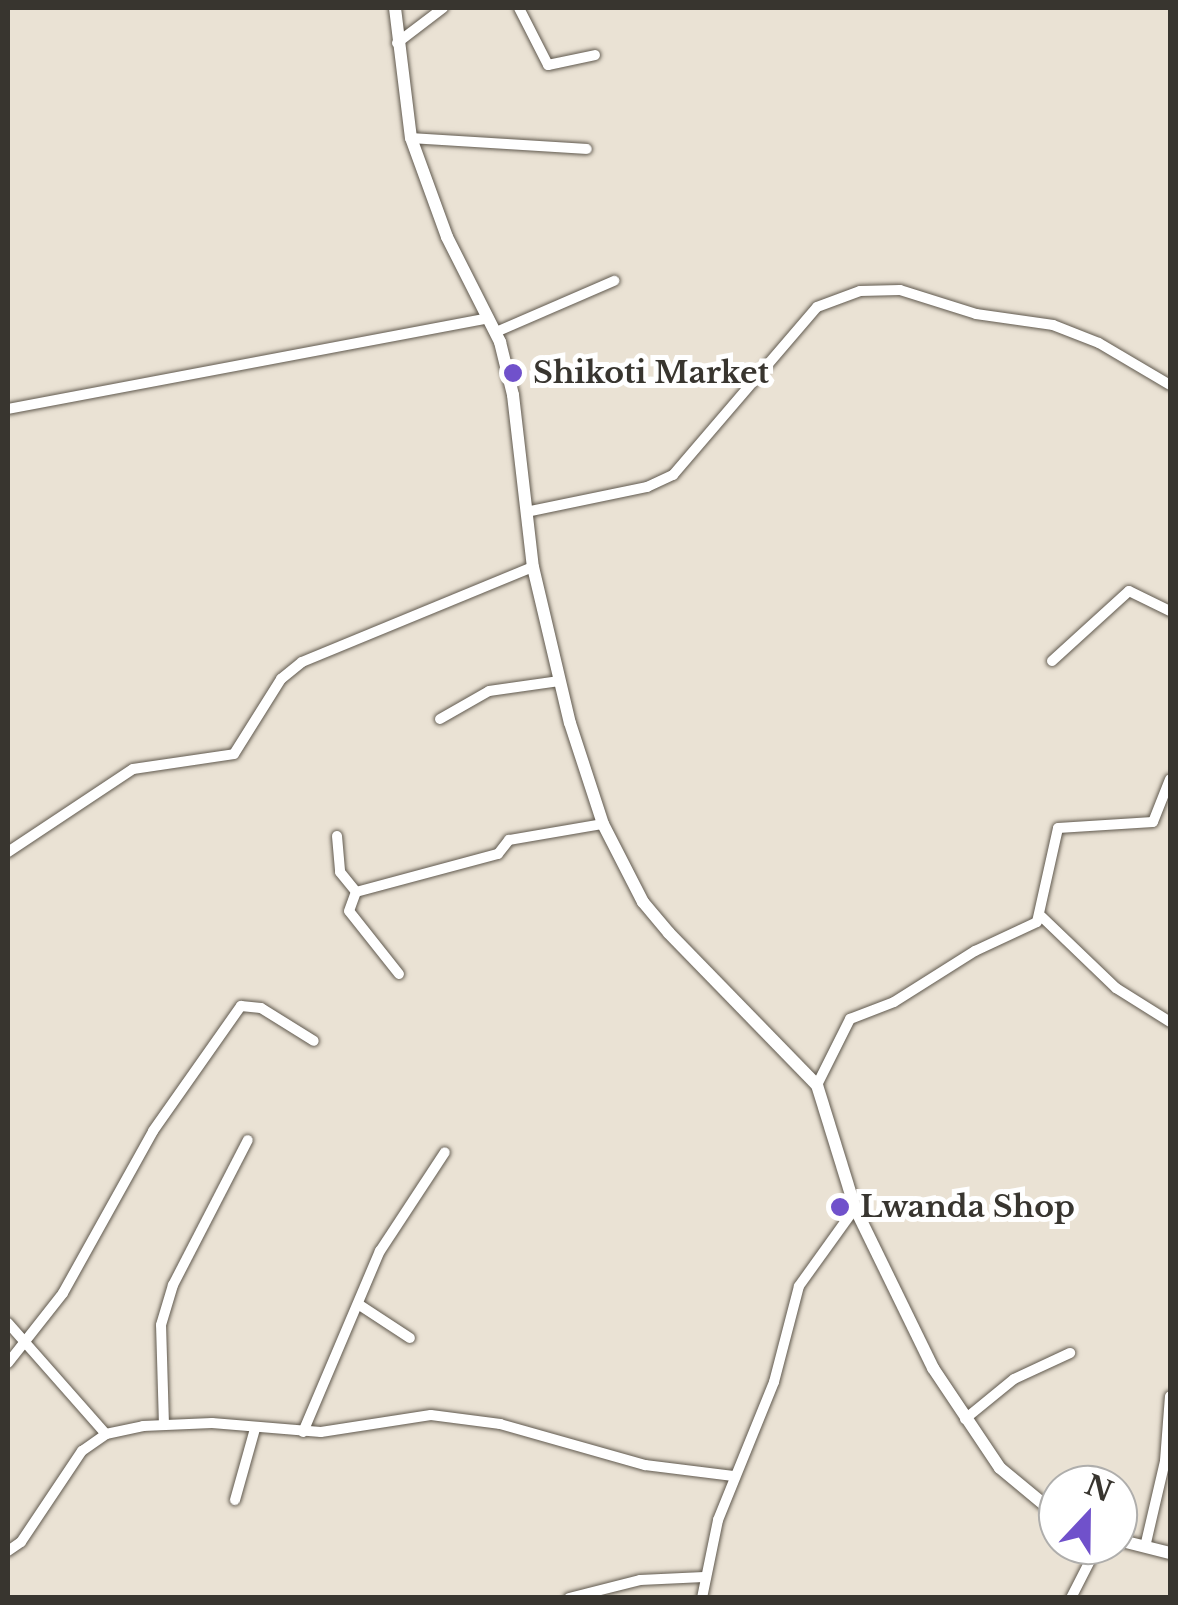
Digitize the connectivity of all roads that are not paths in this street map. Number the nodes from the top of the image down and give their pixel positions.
1 (395, 8) edge
2 (443, 8) edge
3 (519, 8) edge
4 (396, 44) junction
5 (595, 55) dead end
6 (411, 138) junction
7 (587, 149) dead end
8 (614, 280) dead end
9 (488, 318) junction
10 (496, 332) junction
11 (1170, 385) edge
12 (8, 408) edge
13 (526, 512) junction
14 (533, 567) junction
15 (1170, 611) edge
16 (1052, 661) dead end
17 (560, 680) junction
18 (440, 719) dead end
19 (1170, 779) edge
20 (603, 824) junction
21 (337, 836) dead end
22 (8, 852) edge
23 (356, 892) junction
24 (1042, 916) junction
25 (399, 974) dead end
26 (1170, 1022) edge
27 (314, 1042) dead end
28 (817, 1085) junction
29 (248, 1140) dead end
30 (445, 1152) dead end
31 (855, 1208) junction
32 (358, 1304) junction
33 (8, 1323) edge
34 (410, 1338) dead end
35 (26, 1344) junction
36 (1070, 1353) dead end
37 (8, 1363) edge
38 (1170, 1396) edge
39 (965, 1420) junction
40 (164, 1425) junction
41 (255, 1428) junction
42 (303, 1432) junction
43 (106, 1434) junction
44 (733, 1476) junction
45 (236, 1500) dead end
46 (1038, 1501) edge
47 (1138, 1545) edge
48 (1144, 1547) junction
49 (8, 1551) edge
50 (1170, 1553) edge
51 (1088, 1565) edge
52 (704, 1577) junction
53 (568, 1598) edge
54 (702, 1598) edge
55 (1072, 1598) edge

1 - 4 main road
2 - 4 street
3 - 5 street
4 - 6 main road
6 - 7 street
6 - 9 main road
8 - 10 street
9 - 10 main road
9 - 12 street
10 - 13 main road
11 - 13 street
13 - 14 main road
14 - 17 main road
14 - 22 street
15 - 16 street
17 - 18 street
17 - 20 main road
19 - 24 street
20 - 23 street
20 - 28 main road
21 - 23 street
23 - 25 street
24 - 26 street
24 - 28 street
27 - 35 street
28 - 31 main road
29 - 40 street
30 - 32 street
31 - 39 main road
31 - 44 street
32 - 34 street
32 - 42 street
33 - 35 street
35 - 37 street
35 - 43 street
36 - 39 street
38 - 48 street
39 - 46 main road
40 - 41 street
40 - 43 street
41 - 42 street
41 - 45 street
42 - 44 street
43 - 49 street
44 - 52 street
47 - 48 main road
48 - 50 main road
51 - 55 street
52 - 53 street
52 - 54 street

